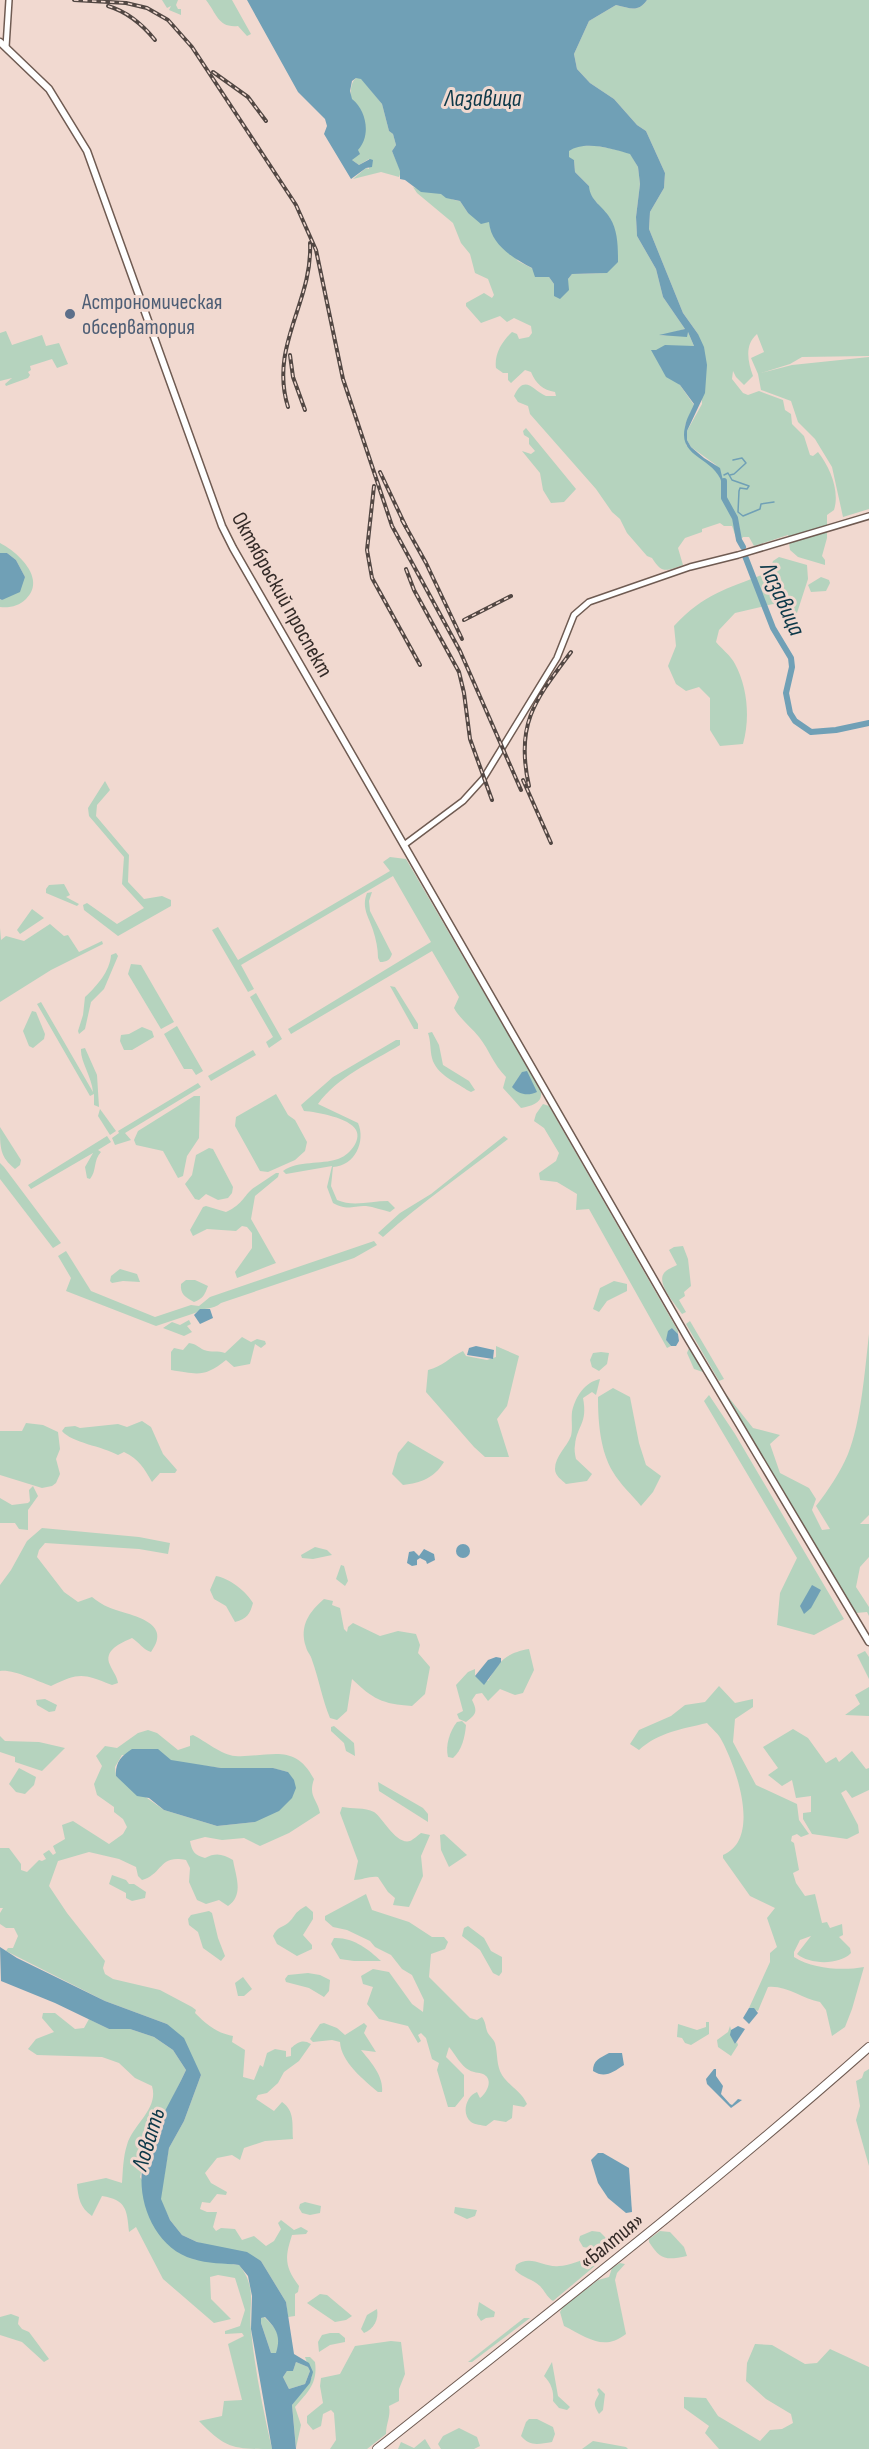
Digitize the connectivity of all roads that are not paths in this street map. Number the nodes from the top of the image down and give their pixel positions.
1 (9, 0) edge
2 (3, 45) edge
3 (869, 516) edge
4 (404, 845) junction
5 (869, 1642) edge
6 (867, 2048) edge
7 (377, 2449) edge

1 - 2 street
2 - 4 main road, Октябрьский проспект
3 - 4 street
4 - 5 main road, Октябрьский проспект
6 - 7 highway, «Балтия»

